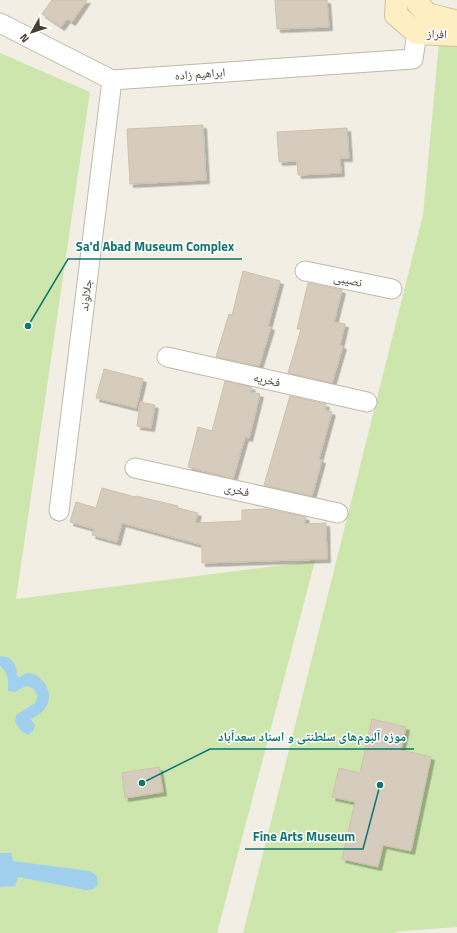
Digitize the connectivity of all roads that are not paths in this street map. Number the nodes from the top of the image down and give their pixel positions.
1 (397, 0) edge
2 (419, 2) edge
3 (457, 22) edge
4 (0, 23) edge
5 (417, 33) junction
6 (457, 35) edge
7 (112, 80) junction
8 (304, 271) dead end
9 (392, 289) dead end
10 (167, 357) dead end
11 (367, 402) dead end
12 (136, 468) dead end
13 (59, 511) dead end
14 (338, 513) dead end

1 - 5 street
2 - 3 street, افراز
2 - 5 street
4 - 7 street
5 - 6 street, افراز
5 - 7 street, ابراهیم زاده
7 - 13 street, جلالوند
8 - 9 street, نصیبی
10 - 11 street, فخریه
12 - 14 street, فخری

